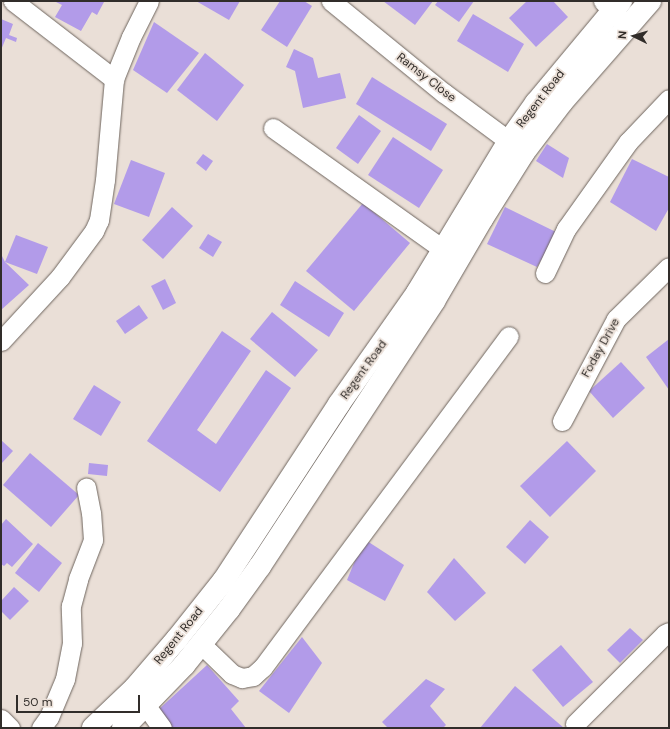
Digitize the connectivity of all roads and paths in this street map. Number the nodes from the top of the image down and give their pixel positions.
1 (13, 1) edge
2 (149, 1) edge
3 (331, 1) edge
4 (650, 1) edge
5 (612, 4) edge
6 (628, 27) junction
7 (114, 79) junction
8 (669, 99) edge
9 (274, 128) dead end
10 (516, 147) junction
11 (444, 250) junction
12 (669, 266) edge
13 (545, 274) dead end
14 (510, 336) dead end
15 (1, 341) edge
16 (380, 365) junction
17 (329, 420) junction
18 (562, 421) dead end
19 (346, 433) junction
20 (86, 487) dead end
21 (669, 632) edge
22 (201, 644) junction
23 (146, 706) junction
24 (1, 719) edge
25 (575, 724) dead end
26 (10, 728) edge
27 (41, 728) edge
28 (93, 728) edge
29 (123, 728) edge
30 (162, 728) edge

1 - 7 street
2 - 7 street
3 - 10 street, Ramsy Close
4 - 6 main road, Regent Road
5 - 6 street
5 - 10 main road, Regent Road
6 - 10 main road, Regent Road
7 - 15 street
8 - 13 street
9 - 11 street
10 - 11 main road, Regent Road
10 - 16 main road, Regent Road
11 - 16 main road, Regent Road
12 - 18 street, Foday Drive
14 - 22 street
16 - 17 main road, Regent Road
16 - 19 main road, Regent Road
17 - 19 main road
17 - 28 main road, Regent Road
19 - 22 main road, Regent Road
20 - 27 street
21 - 25 street
22 - 23 main road, Regent Road
23 - 29 main road, Regent Road
23 - 30 street
24 - 26 street

